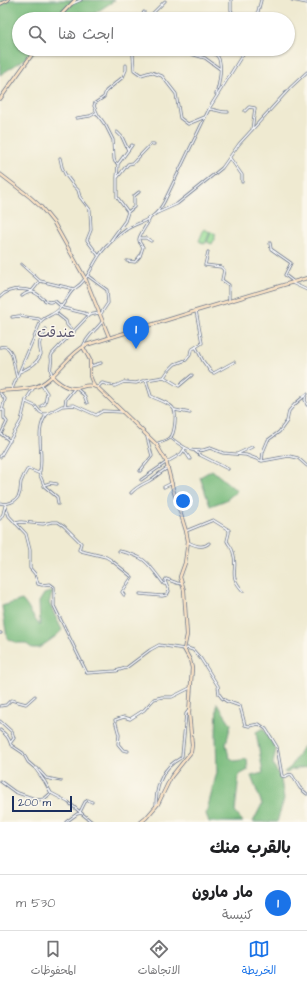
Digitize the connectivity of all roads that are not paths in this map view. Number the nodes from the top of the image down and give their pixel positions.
1 (8, 0) edge
2 (75, 0) edge
3 (81, 0) edge
4 (231, 0) edge
5 (261, 0) edge
6 (292, 0) edge
7 (166, 1) edge
8 (307, 3) edge
9 (0, 4) edge
10 (70, 5) junction
11 (64, 12) edge
12 (154, 12) edge
13 (232, 12) edge
14 (258, 12) edge
15 (31, 56) edge
16 (133, 56) edge
17 (198, 56) edge
18 (217, 56) edge
19 (242, 56) edge
20 (126, 65) dead end
21 (220, 69) junction
22 (307, 72) edge
23 (216, 96) junction
24 (0, 99) edge
25 (209, 108) junction
26 (244, 111) dead end
27 (228, 112) dead end
28 (97, 113) junction
29 (204, 117) junction
30 (77, 118) dead end
31 (252, 130) junction
32 (117, 132) dead end
33 (154, 144) dead end
34 (132, 145) dead end
35 (128, 150) junction
36 (60, 158) dead end
37 (230, 158) junction
38 (118, 164) junction
39 (0, 174) edge
40 (117, 178) junction
41 (242, 182) dead end
42 (139, 192) dead end
43 (128, 212) junction
44 (157, 214) junction
45 (150, 218) junction
46 (139, 238) junction
47 (151, 241) dead end
48 (270, 243) dead end
49 (109, 244) junction
50 (208, 252) dead end
51 (98, 255) junction
52 (127, 261) dead end
53 (21, 264) dead end
54 (88, 276) junction
55 (307, 278) edge
56 (86, 280) junction
57 (40, 281) junction
58 (293, 282) junction
59 (74, 289) junction
60 (307, 290) edge
61 (22, 296) dead end
62 (0, 297) edge
63 (229, 302) junction
64 (62, 307) junction
65 (196, 310) junction
66 (56, 313) junction
67 (99, 314) junction
68 (89, 316) junction
69 (12, 317) dead end
70 (41, 321) junction
71 (102, 322) junction
72 (46, 329) dead end
73 (74, 332) junction
74 (109, 337) junction
75 (0, 347) edge
76 (82, 347) junction
77 (196, 347) junction
78 (234, 362) dead end
79 (101, 363) dead end
80 (91, 366) junction
81 (19, 372) junction
82 (52, 375) junction
83 (192, 375) dead end
84 (17, 377) junction
85 (164, 377) junction
86 (146, 380) junction
87 (41, 384) junction
88 (34, 387) junction
89 (96, 387) junction
90 (75, 388) junction
91 (12, 390) junction
92 (0, 392) edge
93 (307, 394) edge
94 (26, 402) junction
95 (87, 403) dead end
96 (65, 405) junction
97 (307, 405) edge
98 (41, 406) dead end
99 (2, 410) junction
100 (175, 410) junction
101 (0, 411) edge
102 (122, 412) junction
103 (190, 413) dead end
104 (47, 414) junction
105 (146, 435) junction
106 (171, 438) junction
107 (10, 441) junction
108 (156, 444) junction
109 (252, 447) dead end
110 (185, 449) junction
111 (195, 451) junction
112 (236, 455) junction
113 (0, 457) edge
114 (190, 459) dead end
115 (262, 461) junction
116 (167, 462) junction
117 (307, 466) edge
118 (168, 468) junction
119 (228, 469) dead end
120 (140, 471) dead end
121 (39, 473) junction
122 (141, 480) dead end
123 (172, 483) junction
124 (58, 484) dead end
125 (44, 486) junction
126 (164, 487) dead end
127 (131, 493) dead end
128 (0, 503) edge
129 (58, 504) dead end
130 (5, 505) junction
131 (0, 519) edge
132 (15, 523) junction
133 (186, 531) junction
134 (188, 542) junction
135 (209, 543) dead end
136 (119, 551) dead end
137 (166, 584) junction
138 (182, 584) junction
139 (243, 591) dead end
140 (140, 594) dead end
141 (124, 595) dead end
142 (185, 650) junction
143 (192, 687) junction
144 (35, 696) dead end
145 (0, 706) edge
146 (189, 710) junction
147 (0, 721) edge
148 (0, 730) edge
149 (11, 742) junction
150 (128, 751) dead end
151 (35, 768) junction
152 (0, 781) edge
153 (61, 781) dead end
154 (51, 793) junction
155 (307, 794) edge
156 (92, 802) dead end
157 (156, 806) junction
158 (80, 812) junction
159 (66, 822) edge
160 (92, 822) edge
161 (141, 822) edge

1 - 9 street
2 - 10 street
3 - 10 street
4 - 13 street
5 - 14 street
6 - 8 street
7 - 12 street
10 - 11 street
15 - 24 street
16 - 29 street
17 - 21 street
18 - 21 street
19 - 23 street
20 - 28 street
21 - 23 street
22 - 31 street
23 - 25 street
25 - 27 street
25 - 29 street
26 - 31 street
28 - 30 street
28 - 38 street
29 - 44 street
31 - 37 street
32 - 35 street
33 - 40 street
34 - 35 street
35 - 38 street
36 - 51 street
37 - 41 street
37 - 44 street
38 - 40 street
39 - 56 street
40 - 43 street
42 - 43 street
43 - 49 street
44 - 45 street
45 - 46 street
45 - 49 street
46 - 47 street
46 - 52 street
48 - 58 street
49 - 51 street
50 - 63 street
51 - 54 street
53 - 57 street
54 - 56 street
54 - 67 street
55 - 58 street
56 - 59 street
56 - 67 street
57 - 59 street
57 - 62 street
58 - 60 street
58 - 63 street
59 - 64 street
61 - 64 street
63 - 65 street
64 - 66 street
64 - 68 street
65 - 74 street
65 - 77 street
66 - 70 street
66 - 73 street
67 - 68 street
67 - 71 street
68 - 73 street
69 - 70 street
70 - 81 street
71 - 74 street
71 - 76 street
72 - 81 street
73 - 82 street
74 - 76 street
75 - 84 street
76 - 80 street
76 - 82 street
77 - 78 street
77 - 85 street
79 - 80 street
80 - 89 street
81 - 84 street
82 - 87 street
82 - 90 street
83 - 85 street
84 - 91 street
85 - 86 street
86 - 89 street
86 - 100 street
87 - 88 street
87 - 98 street
88 - 91 street
88 - 94 street
89 - 90 street
89 - 102 street
90 - 95 street
90 - 96 street
91 - 92 street
92 - 99 street
93 - 97 street
93 - 115 street
94 - 104 street
94 - 107 street
96 - 102 street
96 - 104 street
99 - 101 street
99 - 107 street
100 - 103 street
100 - 106 street
102 - 105 street
104 - 121 street
105 - 108 street
105 - 120 street
106 - 108 street
106 - 110 street
107 - 113 street
108 - 116 street
109 - 112 street
110 - 111 street
110 - 114 street
110 - 116 street
111 - 112 street
111 - 119 street
112 - 115 street
115 - 117 street
116 - 118 street
116 - 122 street
118 - 123 street
118 - 127 street
121 - 125 street
121 - 130 street
123 - 126 street
123 - 133 street
124 - 125 street
125 - 129 street
128 - 130 street
130 - 131 street
130 - 132 street
132 - 141 street
132 - 142 street
133 - 134 street
133 - 139 street
134 - 135 street
134 - 138 street
136 - 137 street
137 - 138 street
137 - 140 street
138 - 142 street
142 - 143 street
142 - 155 street
143 - 146 street
143 - 150 street
144 - 145 street
146 - 157 street
146 - 157 street
147 - 149 street
148 - 149 street
149 - 151 street
151 - 153 street
151 - 154 street
152 - 154 street
154 - 158 street
156 - 158 street
157 - 161 street
158 - 159 street
158 - 160 street

